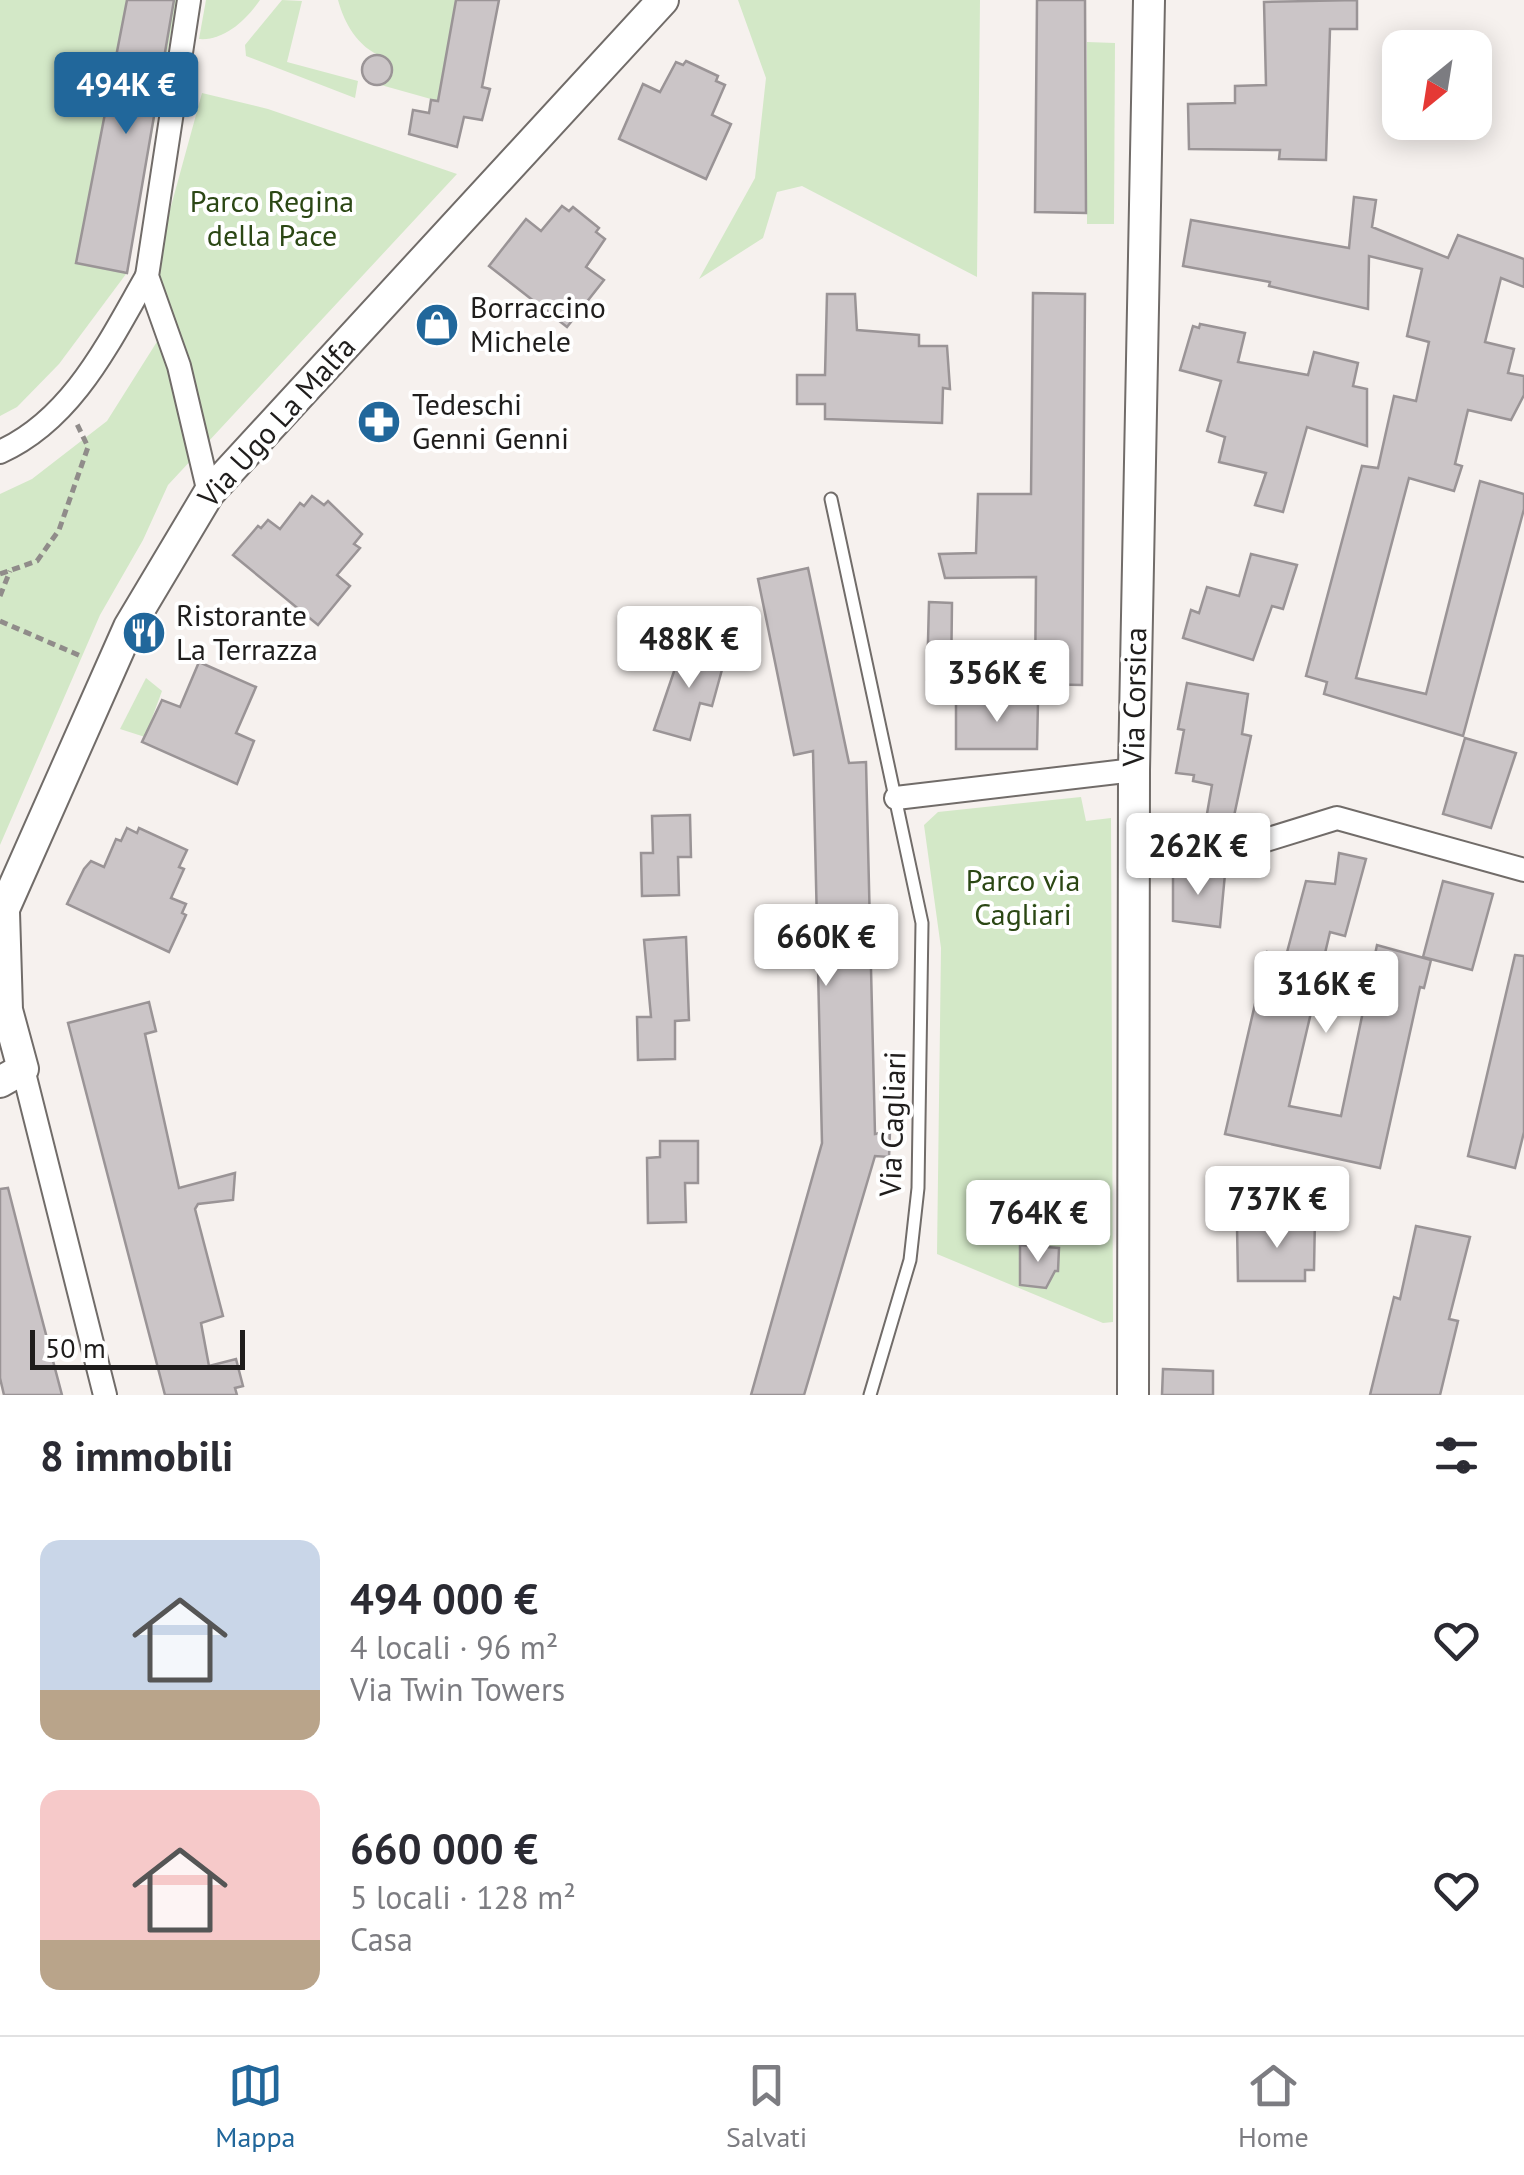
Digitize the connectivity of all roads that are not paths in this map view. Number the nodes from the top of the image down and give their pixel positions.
1 (189, 0) edge
2 (663, 0) edge
3 (1149, 0) edge
4 (147, 276) junction
5 (0, 452) edge
6 (208, 494) junction
7 (831, 499) dead end
8 (1134, 770) junction
9 (896, 798) junction
10 (1133, 853) junction
11 (1524, 870) edge
12 (2, 915) edge
13 (3, 1011) edge
14 (12, 1075) edge
15 (105, 1395) edge
16 (870, 1395) edge
17 (1133, 1395) edge

1 - 4 street
2 - 6 street, Via Ugo La Malfa
3 - 8 street, Via Corsica
4 - 5 street
4 - 6 street
6 - 12 street, Via Ugo La Malfa
7 - 9 lane, Via Cagliari
8 - 9 street
8 - 10 street, Via Corsica
9 - 16 lane, Via Cagliari
10 - 11 street
10 - 17 street, Via Corsica
12 - 13 street
13 - 14 street
14 - 15 street

